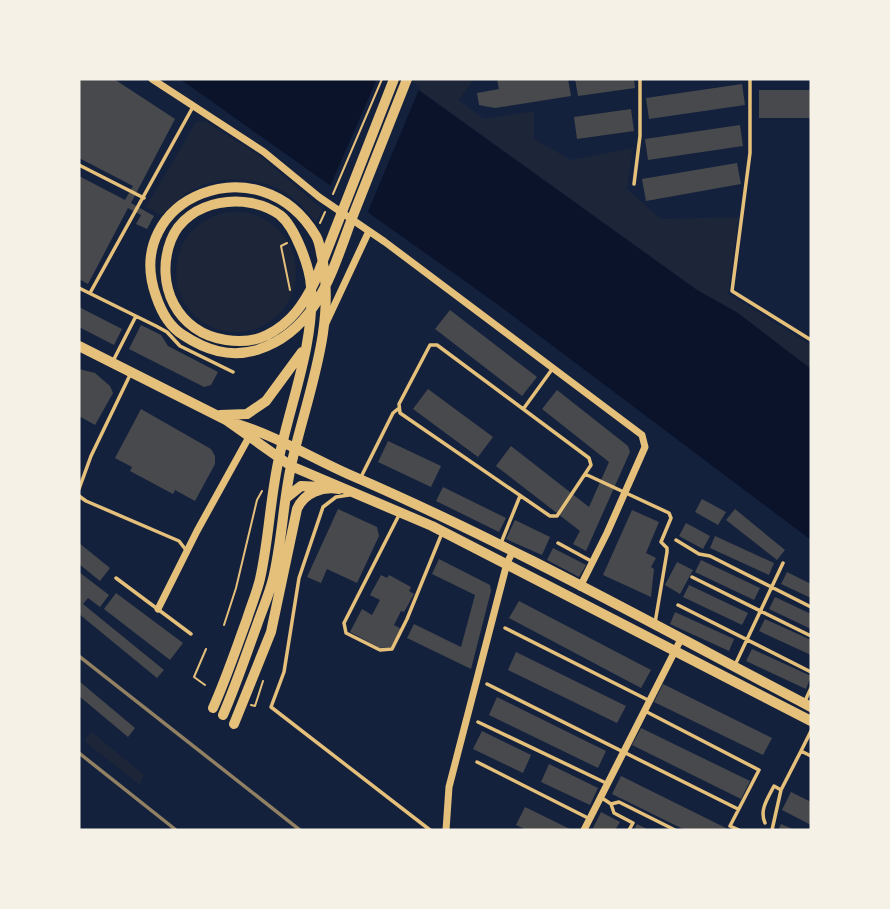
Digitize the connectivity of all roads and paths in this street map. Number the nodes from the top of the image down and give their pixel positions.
1 (152, 79) edge
2 (382, 79) edge
3 (394, 79) edge
4 (407, 79) edge
5 (640, 79) edge
6 (750, 79) edge
7 (194, 105) junction
8 (79, 165) edge
9 (634, 184) dead end
10 (333, 192) dead end
11 (144, 198) junction
12 (328, 205) dead end
13 (317, 230) dead end
14 (369, 231) junction
15 (293, 241) dead end
16 (79, 288) edge
17 (290, 289) dead end
18 (90, 293) junction
19 (136, 316) junction
20 (324, 330) junction
21 (811, 340) edge
22 (79, 346) edge
23 (306, 346) junction
24 (112, 363) junction
25 (553, 368) junction
26 (233, 372) dead end
27 (131, 373) junction
28 (399, 408) junction
29 (524, 408) junction
30 (221, 418) junction
31 (249, 437) junction
32 (283, 442) junction
33 (296, 449) junction
34 (279, 459) junction
35 (291, 466) junction
36 (584, 474) junction
37 (360, 479) junction
38 (332, 488) junction
39 (79, 489) edge
40 (262, 489) dead end
41 (353, 492) junction
42 (625, 492) junction
43 (79, 496) edge
44 (520, 496) junction
45 (286, 498) junction
46 (400, 512) junction
47 (443, 531) junction
48 (677, 540) dead end
49 (558, 543) dead end
50 (501, 545) junction
51 (187, 551) junction
52 (513, 551) junction
53 (593, 562) junction
54 (507, 563) junction
55 (783, 563) dead end
56 (692, 577) dead end
57 (116, 578) dead end
58 (580, 587) junction
59 (772, 587) junction
60 (678, 605) dead end
61 (811, 607) edge
62 (158, 609) junction
63 (761, 611) junction
64 (224, 625) dead end
65 (655, 625) junction
66 (505, 628) dead end
67 (191, 635) dead end
68 (811, 636) edge
69 (681, 639) junction
70 (747, 640) junction
71 (206, 649) dead end
72 (675, 650) junction
73 (734, 666) junction
74 (811, 672) edge
75 (280, 683) junction
76 (487, 684) dead end
77 (205, 685) dead end
78 (811, 688) edge
79 (650, 701) junction
80 (250, 705) dead end
81 (808, 705) edge
82 (213, 708) dead end
83 (645, 711) junction
84 (223, 715) dead end
85 (811, 721) edge
86 (478, 722) dead end
87 (234, 724) dead end
88 (811, 731) edge
89 (801, 751) junction
90 (624, 753) junction
91 (811, 756) edge
92 (477, 762) dead end
93 (608, 784) junction
94 (781, 790) junction
95 (602, 799) junction
96 (611, 804) junction
97 (738, 809) junction
98 (590, 819) junction
99 (765, 823) dead end
100 (430, 830) edge
101 (446, 830) edge
102 (584, 830) edge
103 (629, 830) edge
104 (675, 830) edge
105 (739, 830) edge
106 (772, 830) edge

1 - 7 street
2 - 10 path
3 - 23 main road
4 - 20 main road
5 - 9 lane
6 - 21 lane
7 - 11 lane
7 - 14 street
8 - 11 lane
11 - 18 lane
12 - 13 path
14 - 20 street
14 - 25 street
15 - 17 path
16 - 18 lane
18 - 19 lane
19 - 24 lane
19 - 26 lane
20 - 33 main road
22 - 24 main road
23 - 30 main road
23 - 32 main road
24 - 27 main road
25 - 29 lane
25 - 42 street
27 - 30 main road
27 - 39 lane
28 - 29 lane
28 - 37 lane
28 - 44 lane
29 - 36 lane
30 - 31 main road
30 - 32 main road
31 - 34 main road
31 - 51 street
32 - 33 main road
32 - 34 main road
33 - 35 main road
33 - 37 main road
34 - 35 main road
34 - 82 main road
35 - 41 main road
35 - 45 main road
36 - 42 lane
36 - 44 lane
37 - 50 main road
38 - 41 main road
38 - 45 main road
38 - 87 main road
40 - 64 path
41 - 46 main road
41 - 75 lane
42 - 53 street
42 - 65 lane
43 - 51 lane
44 - 50 lane
45 - 84 main road
46 - 47 main road
46 - 47 lane
47 - 54 main road
48 - 59 lane
49 - 53 lane
50 - 52 main road
51 - 62 street
52 - 54 street
52 - 58 main road
53 - 58 street
54 - 72 main road
54 - 101 street
55 - 59 lane
56 - 63 lane
57 - 62 lane
58 - 65 main road
59 - 61 lane
59 - 63 lane
60 - 70 lane
62 - 67 lane
63 - 68 lane
63 - 70 lane
65 - 69 main road
66 - 79 lane
69 - 72 street
69 - 73 main road
70 - 73 lane
70 - 74 lane
71 - 77 path
72 - 79 street
72 - 85 main road
73 - 81 main road
75 - 80 path
75 - 100 lane
76 - 90 lane
78 - 81 lane
79 - 83 street
83 - 90 street
83 - 97 lane
86 - 93 lane
88 - 89 lane
89 - 91 lane
89 - 94 lane
90 - 93 street
90 - 97 lane
92 - 98 lane
93 - 95 street
94 - 99 lane
94 - 106 lane
95 - 96 lane
95 - 98 street
96 - 103 lane
96 - 104 lane
97 - 105 lane
98 - 102 street

